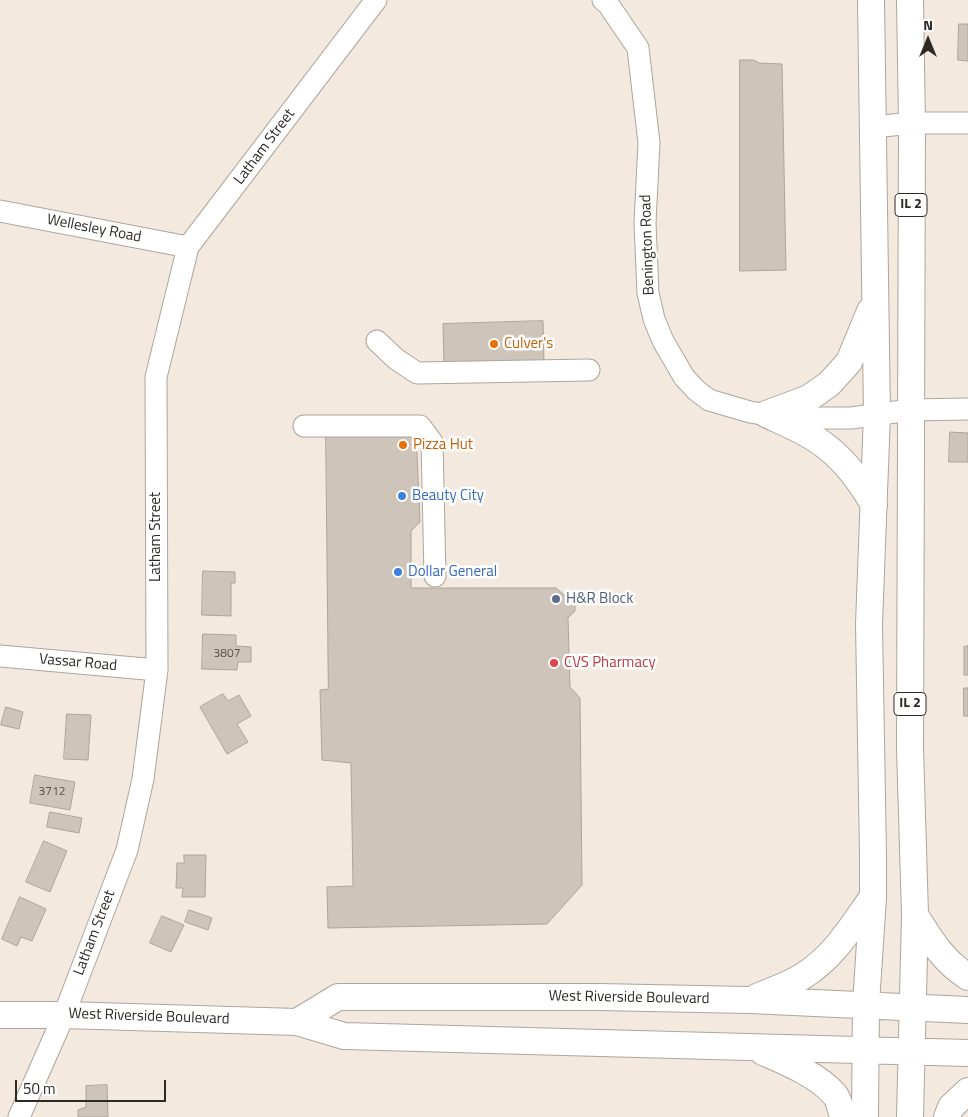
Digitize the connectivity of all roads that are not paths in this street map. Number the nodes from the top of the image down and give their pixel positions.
1 (376, 0) edge
2 (603, 0) edge
3 (871, 0) edge
4 (910, 0) edge
5 (912, 123) junction
6 (968, 123) edge
7 (873, 127) junction
8 (0, 211) edge
9 (188, 247) junction
10 (875, 296) junction
11 (377, 341) dead end
12 (589, 370) dead end
13 (968, 409) edge
14 (910, 410) junction
15 (766, 414) junction
16 (877, 414) junction
17 (304, 426) dead end
18 (874, 505) junction
19 (435, 576) dead end
20 (0, 656) edge
21 (157, 670) junction
22 (873, 897) junction
23 (915, 915) junction
24 (968, 977) edge
25 (749, 1000) junction
26 (866, 1004) junction
27 (913, 1007) junction
28 (968, 1010) edge
29 (0, 1015) edge
30 (64, 1015) junction
31 (297, 1022) junction
32 (754, 1047) junction
33 (865, 1049) junction
34 (911, 1051) junction
35 (968, 1053) edge
36 (968, 1091) edge
37 (18, 1117) edge
38 (843, 1117) edge
39 (865, 1117) edge
40 (910, 1117) edge
41 (947, 1117) edge

1 - 9 street, Latham Street
2 - 15 street, Benington Road
3 - 7 main road, IL 2
4 - 5 main road, IL 2
5 - 6 street
5 - 7 street
5 - 14 main road, IL 2
7 - 10 main road, IL 2
8 - 9 street, Wellesley Road
9 - 21 street, Latham Street
10 - 15 main road
10 - 16 main road, IL 2
11 - 12 street
13 - 14 street, Benington Road
14 - 16 street, Benington Road
14 - 23 main road, IL 2
15 - 16 street, Benington Road
15 - 18 main road
16 - 18 main road, IL 2
17 - 19 street
18 - 22 main road, IL 2
20 - 21 street, Vassar Road
21 - 30 street, Latham Street
22 - 25 main road
22 - 26 main road, IL 2
23 - 24 main road
23 - 27 main road, IL 2
25 - 26 main road, West Riverside Boulevard
25 - 31 main road, West Riverside Boulevard
26 - 27 main road, West Riverside Boulevard
26 - 33 main road, IL 2
27 - 28 main road, West Riverside Boulevard
27 - 34 main road, IL 2
29 - 30 main road, West Riverside Boulevard
30 - 31 main road, West Riverside Boulevard
30 - 37 street, Latham Street
31 - 32 main road, West Riverside Boulevard
32 - 33 main road, West Riverside Boulevard
32 - 38 main road
33 - 34 main road, West Riverside Boulevard
33 - 39 main road, IL 2
34 - 35 main road, West Riverside Boulevard
34 - 40 main road, IL 2
36 - 41 main road

